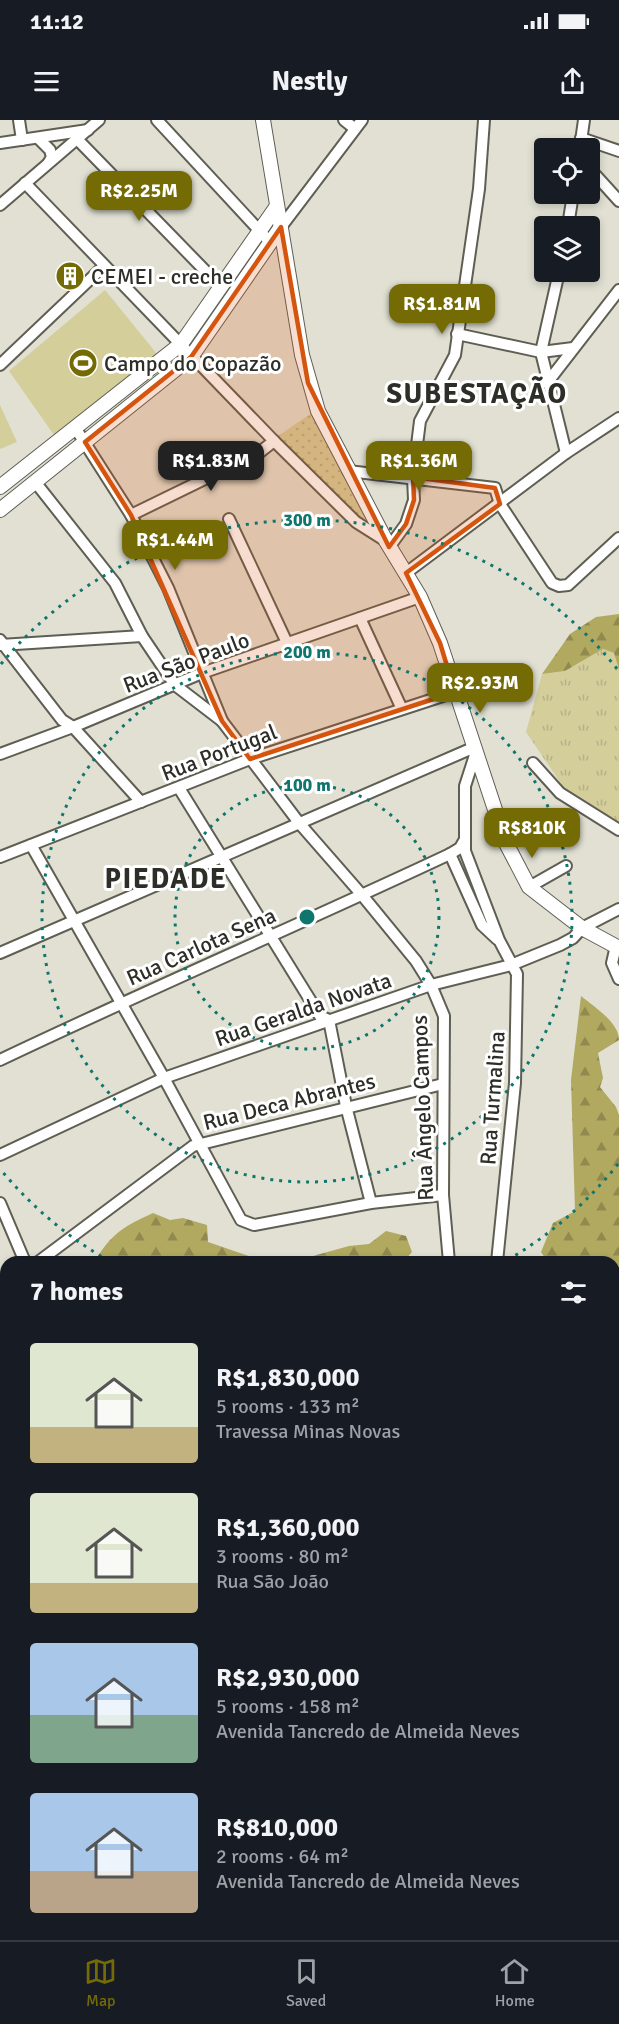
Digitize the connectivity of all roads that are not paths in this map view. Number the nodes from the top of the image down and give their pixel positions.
1 (20, 120) edge
2 (99, 120) edge
3 (157, 120) edge
4 (263, 120) edge
5 (344, 120) edge
6 (484, 120) edge
7 (584, 120) edge
8 (358, 124) edge
9 (89, 130) junction
10 (38, 138) junction
11 (582, 138) edge
12 (77, 139) junction
13 (22, 140) junction
14 (0, 143) edge
15 (600, 147) edge
16 (619, 151) edge
17 (49, 162) junction
18 (600, 180) edge
19 (25, 183) junction
20 (619, 201) edge
21 (0, 205) edge
22 (277, 206) junction
23 (281, 227) junction
24 (260, 228) junction
25 (269, 241) junction
26 (104, 266) junction
27 (557, 282) edge
28 (220, 286) junction
29 (619, 290) edge
30 (457, 334) junction
31 (181, 344) junction
32 (573, 348) junction
33 (541, 352) junction
34 (191, 357) junction
35 (0, 365) edge
36 (547, 383) junction
37 (619, 418) edge
38 (76, 429) junction
39 (274, 441) junction
40 (85, 442) junction
41 (566, 453) junction
42 (348, 471) junction
43 (413, 477) junction
44 (36, 483) junction
45 (0, 487) edge
46 (500, 504) junction
47 (0, 510) edge
48 (130, 515) junction
49 (229, 519) dead end
50 (619, 538) edge
51 (388, 544) junction
52 (406, 573) junction
53 (420, 597) junction
54 (360, 618) junction
55 (142, 636) junction
56 (1, 643) edge
57 (288, 645) junction
58 (202, 673) junction
59 (175, 685) junction
60 (455, 692) junction
61 (401, 707) junction
62 (222, 721) junction
63 (73, 727) junction
64 (475, 750) junction
65 (0, 754) edge
66 (250, 759) junction
67 (533, 763) dead end
68 (179, 788) junction
69 (141, 802) junction
70 (300, 825) junction
71 (619, 831) edge
72 (31, 845) junction
73 (464, 846) junction
74 (450, 854) junction
75 (0, 857) edge
76 (223, 857) junction
77 (566, 866) dead end
78 (529, 887) junction
79 (362, 895) junction
80 (619, 909) edge
81 (73, 921) junction
82 (582, 928) junction
83 (270, 936) junction
84 (499, 940) junction
85 (615, 948) edge
86 (0, 953) edge
87 (511, 965) junction
88 (619, 979) edge
89 (431, 985) junction
90 (120, 1003) junction
91 (329, 1020) junction
92 (0, 1060) edge
93 (164, 1078) junction
94 (443, 1084) junction
95 (346, 1106) junction
96 (201, 1143) junction
97 (0, 1155) edge
98 (442, 1195) junction
99 (0, 1203) edge
100 (371, 1203) junction
101 (22, 1256) edge
102 (46, 1256) edge
103 (448, 1256) edge
104 (498, 1256) edge

1 - 13 street
2 - 9 street
3 - 24 street
4 - 22 main road
5 - 8 street
6 - 30 street
7 - 11 street
8 - 23 street
9 - 10 street
9 - 12 street
10 - 13 street
10 - 17 street
12 - 17 street
12 - 28 street
13 - 14 street
15 - 16 street
17 - 19 street
18 - 20 street
19 - 21 street
19 - 26 street
22 - 23 main road
22 - 24 main road
23 - 25 main road
23 - 42 main road
24 - 25 street
24 - 28 main road
25 - 34 main road
26 - 31 street
26 - 35 street
27 - 33 street
28 - 31 main road
29 - 32 street
30 - 33 street
30 - 43 street
31 - 34 street
31 - 38 main road
32 - 33 street
32 - 36 street
33 - 36 street
34 - 39 street
34 - 40 main road
36 - 41 street
37 - 41 street
38 - 40 street
38 - 45 main road
39 - 48 street
39 - 51 street
40 - 44 main road
40 - 48 street
41 - 46 street
42 - 43 street
42 - 51 main road
43 - 46 street
43 - 51 street
44 - 47 main road
44 - 55 street, Rua Ângelo Campos
46 - 50 street
46 - 52 street
48 - 58 street
49 - 57 street
51 - 52 main road
52 - 53 main road
53 - 54 street, Rua São Paulo
53 - 60 main road
54 - 57 street, Rua São Paulo
54 - 61 street
55 - 56 street
55 - 59 street, Rua Ângelo Campos
56 - 63 street
57 - 58 street, Rua São Paulo
58 - 59 street, Rua São Paulo
58 - 62 street
59 - 62 street, Rua Ângelo Campos
59 - 63 street, Rua São Paulo
60 - 61 street, Rua Portugal
60 - 64 main road
61 - 66 street, Rua Portugal
62 - 66 street, Rua Ângelo Campos
63 - 65 street, Rua São Paulo
63 - 69 street
64 - 70 street
64 - 73 street, Rua Turmalina
64 - 78 main road
66 - 68 street, Rua Portugal
66 - 70 street, Rua Ângelo Campos
67 - 71 street
68 - 69 street, Rua Portugal
68 - 76 street
69 - 72 street, Rua Portugal
70 - 76 street
70 - 79 street, Rua Ângelo Campos
72 - 75 street, Rua Portugal
72 - 81 street
73 - 74 street
73 - 84 street, Rua Turmalina
74 - 79 street, Rua Carlota Sena
74 - 84 street, Rua Turmalina
76 - 81 street
76 - 83 street
77 - 78 street
78 - 82 main road
79 - 83 street, Rua Carlota Sena
79 - 89 street, Rua Ângelo Campos
80 - 82 street, Rua Geralda Novata
81 - 86 street
81 - 90 street
82 - 85 main road
82 - 87 street, Rua Geralda Novata
83 - 90 street, Rua Carlota Sena
83 - 91 street
84 - 87 street, Rua Turmalina
85 - 88 street
87 - 89 street, Rua Geralda Novata
87 - 104 street, Rua Turmalina
89 - 91 street, Rua Geralda Novata
89 - 94 street, Rua Ângelo Campos
90 - 92 street, Rua Carlota Sena
90 - 93 street
91 - 93 street, Rua Geralda Novata
91 - 95 street
93 - 96 street
93 - 97 street, Rua Geralda Novata
94 - 95 street, Rua Deca Abrantes
94 - 98 street, Rua Ângelo Campos
95 - 96 street, Rua Deca Abrantes
95 - 100 street
96 - 100 street
96 - 102 street, Rua Deca Abrantes
98 - 100 street
98 - 103 street, Rua Ângelo Campos
99 - 101 street

